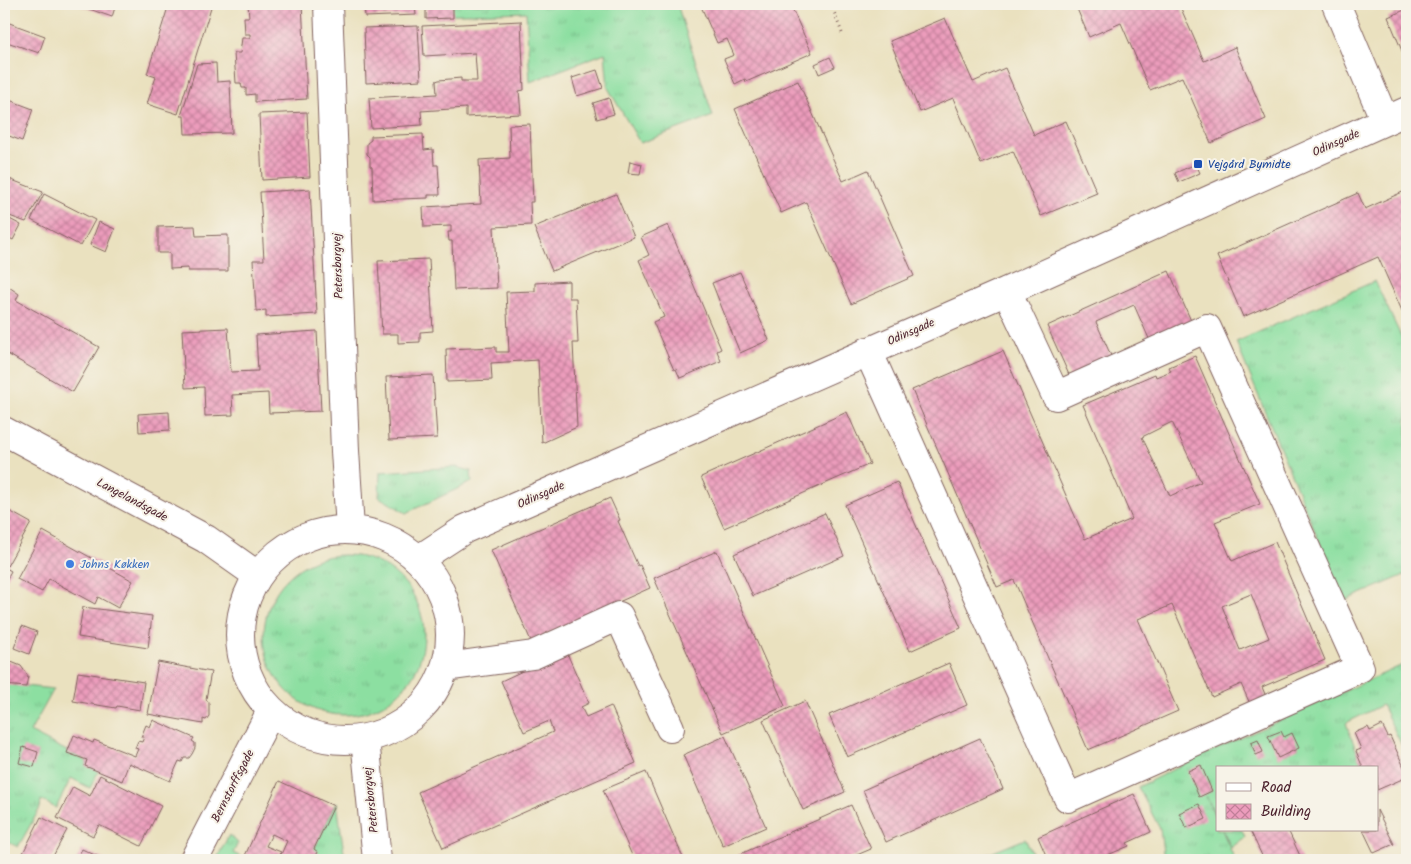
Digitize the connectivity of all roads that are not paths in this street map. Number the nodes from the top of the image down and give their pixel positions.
1 (328, 4) edge
2 (1336, 4) edge
3 (1396, 116) edge
4 (1007, 291) junction
5 (868, 351) junction
6 (4, 431) edge
7 (350, 529) junction
8 (419, 559) junction
9 (257, 575) junction
10 (446, 667) junction
11 (271, 711) junction
12 (670, 728) dead end
13 (365, 739) junction
14 (194, 860) edge
15 (377, 860) edge

1 - 7 street, Petersborgvej
2 - 3 street
3 - 4 street, Odinsgade
4 - 5 street, Odinsgade
4 - 5 street
5 - 8 street, Odinsgade
6 - 9 street, Langelandsgade
7 - 8 street
7 - 9 street
8 - 10 street
9 - 11 street
10 - 12 street
10 - 13 street
11 - 13 street
11 - 14 street, Bernstorffsgade
13 - 15 street, Petersborgvej

